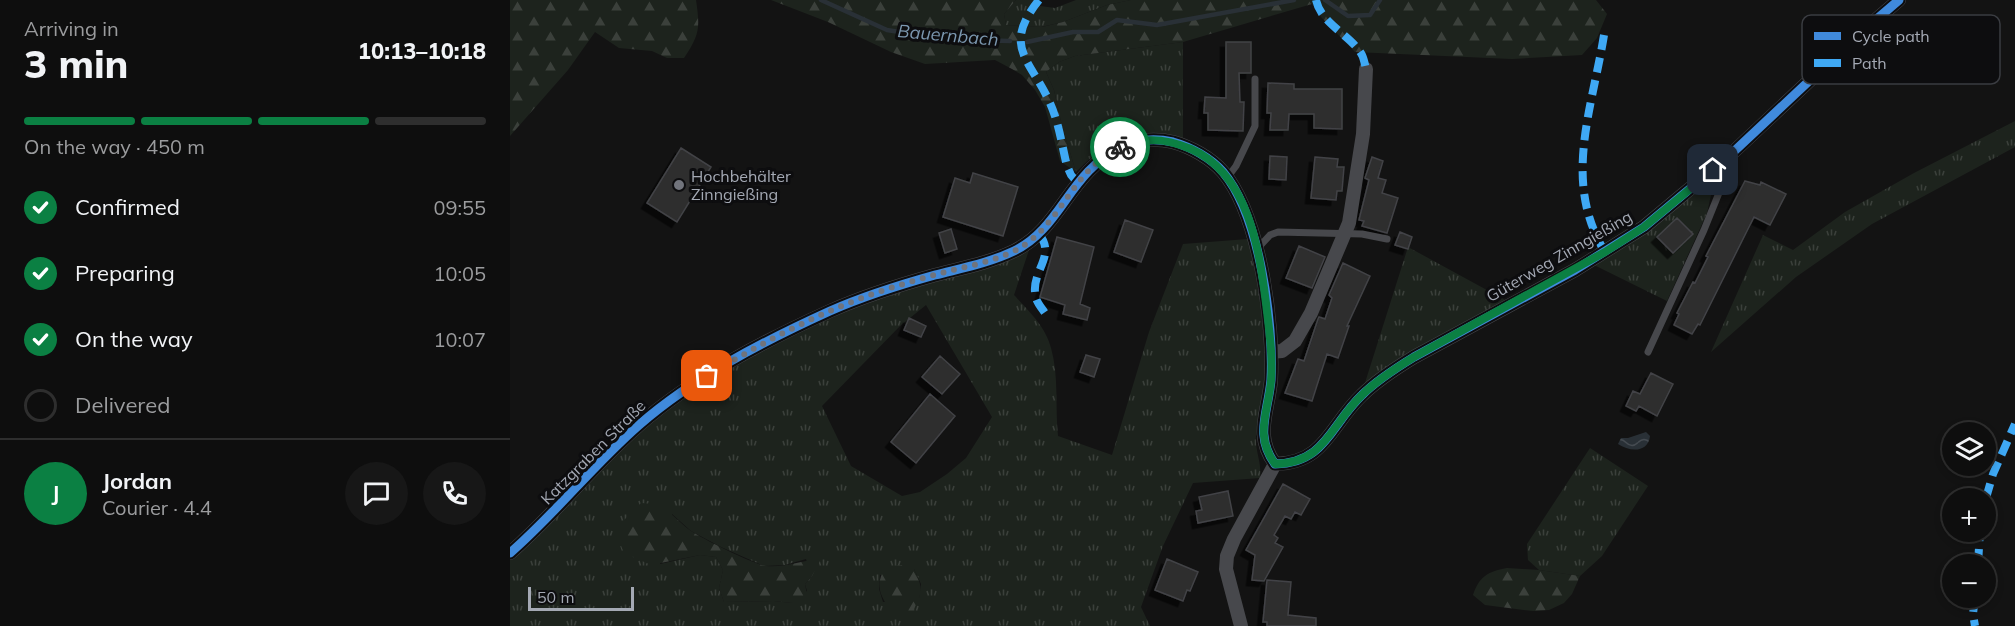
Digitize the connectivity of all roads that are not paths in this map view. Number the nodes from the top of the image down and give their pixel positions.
1 (1899, 0) edge
2 (1882, 15) edge
3 (1366, 69) dead end
4 (1255, 79) dead end
5 (1806, 84) edge
6 (1728, 157) junction
7 (1227, 178) junction
8 (1345, 233) junction
9 (1386, 239) dead end
10 (1257, 250) junction
11 (1271, 352) junction
12 (1648, 352) dead end
13 (1275, 464) junction
14 (510, 553) edge
15 (1241, 626) edge

1 - 2 street, Güterweg Zinngießing
3 - 8 street
4 - 7 lane
5 - 6 street, Güterweg Zinngießing
6 - 12 lane
6 - 13 street, Güterweg Zinngießing
7 - 10 street, Katzgraben Straße
7 - 14 street, Katzgraben Straße
8 - 9 lane
8 - 10 lane
8 - 11 street
10 - 11 street, Katzgraben Straße
11 - 13 street, Katzgraben Straße
13 - 15 street

